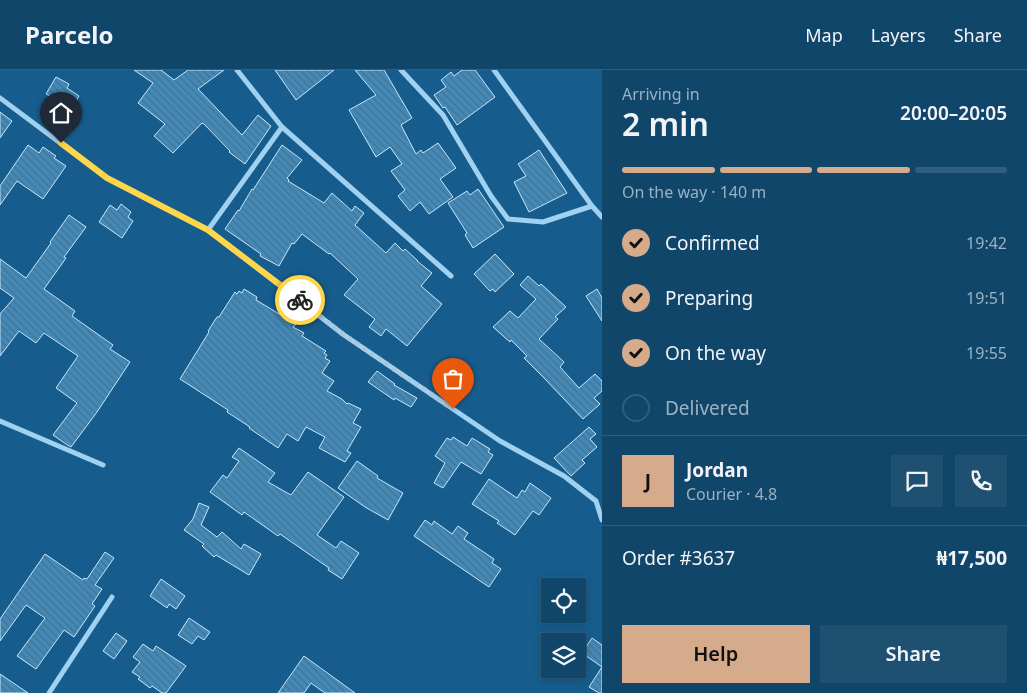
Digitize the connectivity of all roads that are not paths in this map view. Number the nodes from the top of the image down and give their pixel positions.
1 (236, 70) edge
2 (401, 70) edge
3 (494, 70) edge
4 (0, 98) edge
5 (282, 127) junction
6 (592, 206) junction
7 (602, 217) edge
8 (208, 230) junction
9 (451, 276) dead end
10 (0, 421) edge
11 (103, 465) dead end
12 (602, 520) edge
13 (112, 597) dead end
14 (49, 693) edge

1 - 5 street
2 - 6 street
3 - 6 street
4 - 8 street
5 - 8 street
5 - 9 street
6 - 7 street
8 - 12 street
10 - 11 street
13 - 14 street

